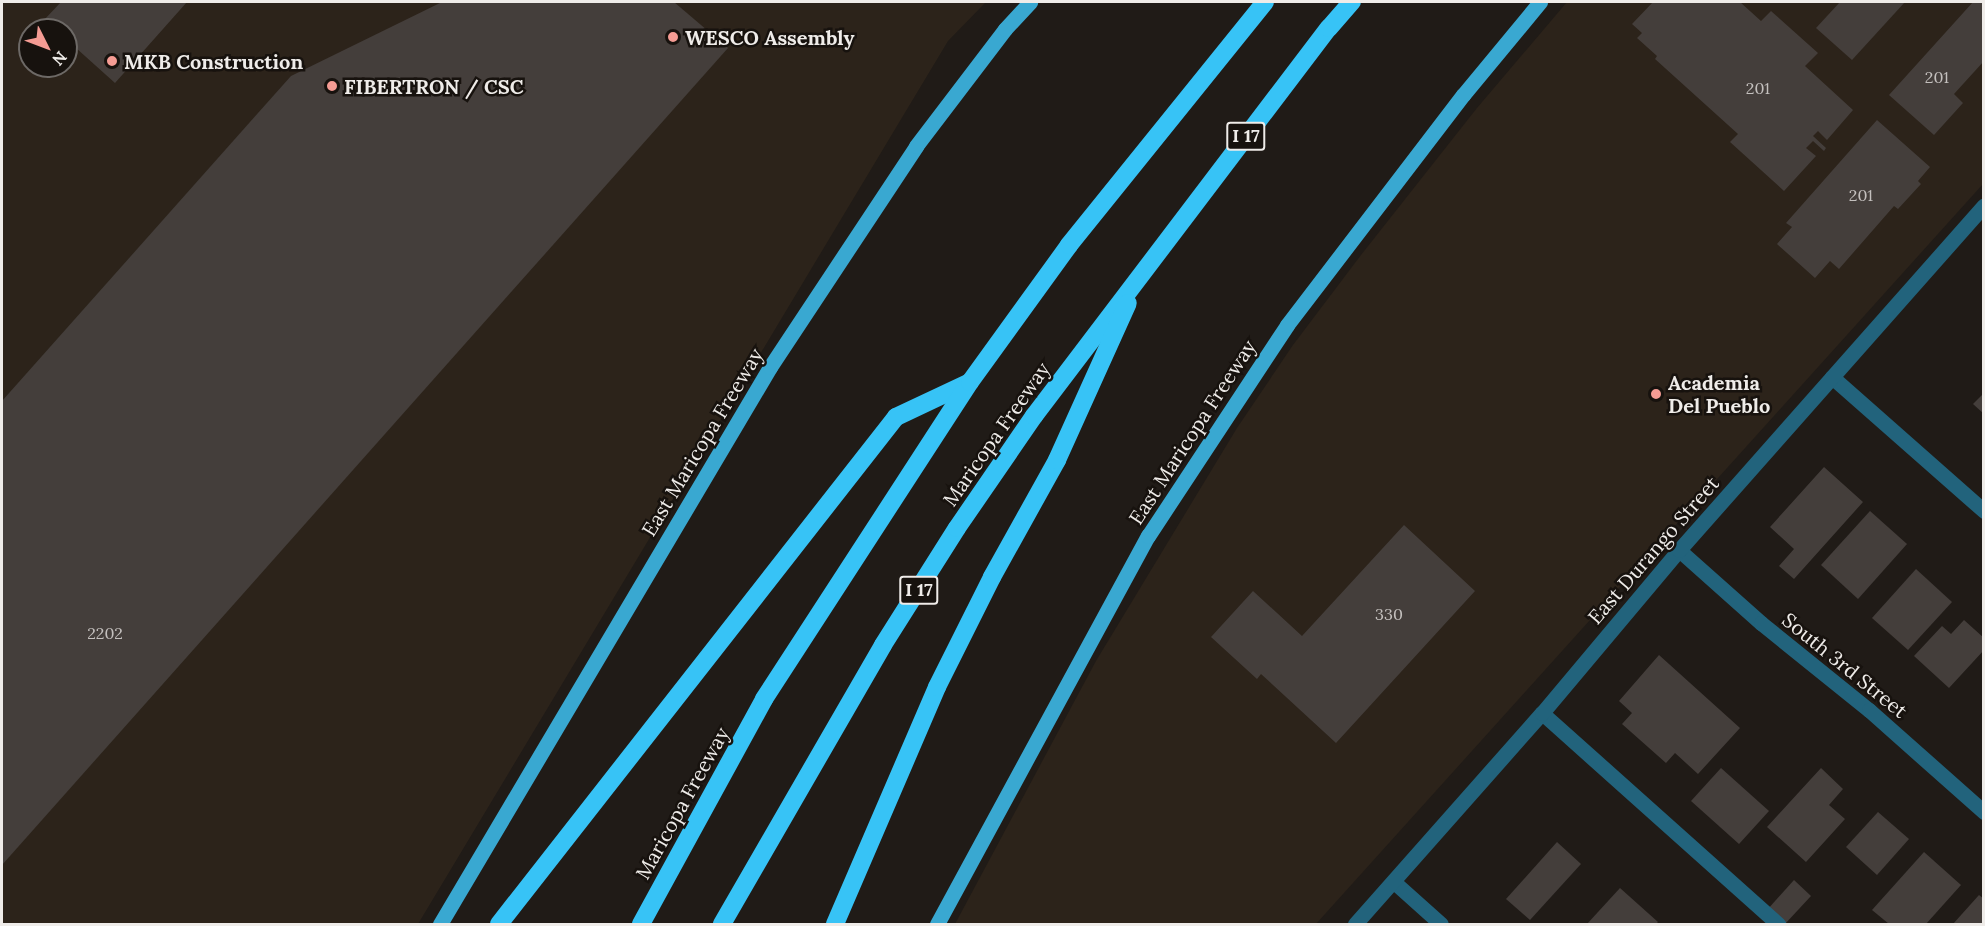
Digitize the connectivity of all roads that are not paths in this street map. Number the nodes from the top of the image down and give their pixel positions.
1 (1030, 2) edge
2 (1264, 2) edge
3 (1353, 2) edge
4 (1540, 2) edge
5 (1982, 210) edge
6 (1142, 272) junction
7 (1832, 377) junction
8 (970, 382) junction
9 (1983, 511) edge
10 (1679, 550) junction
11 (1542, 713) junction
12 (1983, 812) edge
13 (1394, 882) junction
14 (440, 924) edge
15 (499, 924) edge
16 (641, 924) edge
17 (722, 924) edge
18 (835, 924) edge
19 (937, 924) edge
20 (1355, 924) edge
21 (1441, 924) edge
22 (1778, 924) edge

1 - 14 main road, East Maricopa Freeway
2 - 8 highway, Maricopa Freeway
3 - 6 highway, Maricopa Freeway / I 17
4 - 19 main road, East Maricopa Freeway
5 - 7 street, East Durango Street
6 - 17 highway, Maricopa Freeway / I 17
6 - 18 highway
7 - 9 street
7 - 10 street, East Durango Street
8 - 15 highway
8 - 16 highway, Maricopa Freeway
10 - 11 street, East Durango Street
10 - 12 street, South 3rd Street
11 - 13 street, East Durango Street
11 - 22 street
13 - 20 street, East Durango Street
13 - 21 street

